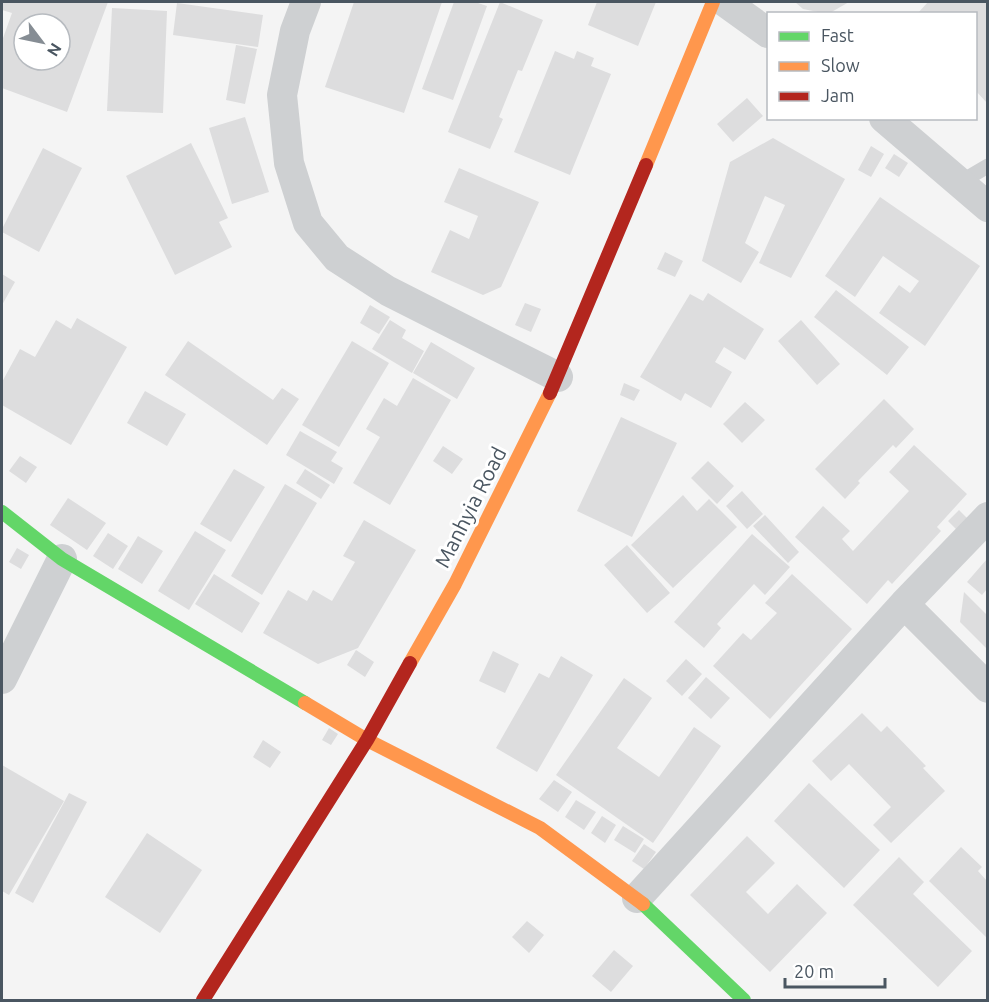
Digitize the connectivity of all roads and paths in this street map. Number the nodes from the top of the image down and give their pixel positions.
1 (306, 2) edge
2 (713, 2) edge
3 (726, 2) edge
4 (767, 32) edge
5 (886, 120) edge
6 (987, 166) edge
7 (959, 183) junction
8 (987, 207) edge
9 (558, 377) junction
10 (2, 512) edge
11 (987, 517) edge
12 (62, 559) junction
13 (904, 604) junction
14 (2, 679) edge
15 (987, 688) edge
16 (367, 740) junction
17 (637, 898) junction
18 (202, 1000) edge
19 (744, 1000) edge

1 - 9 street
2 - 9 main road, Manhyia Road
3 - 4 street
5 - 7 street
6 - 7 lane
7 - 8 street
9 - 16 main road, Manhyia Road
10 - 12 main road
11 - 13 street
12 - 14 street
12 - 16 main road
13 - 15 street
13 - 17 street
16 - 17 main road
16 - 18 main road, Manhyia Road
17 - 19 main road

